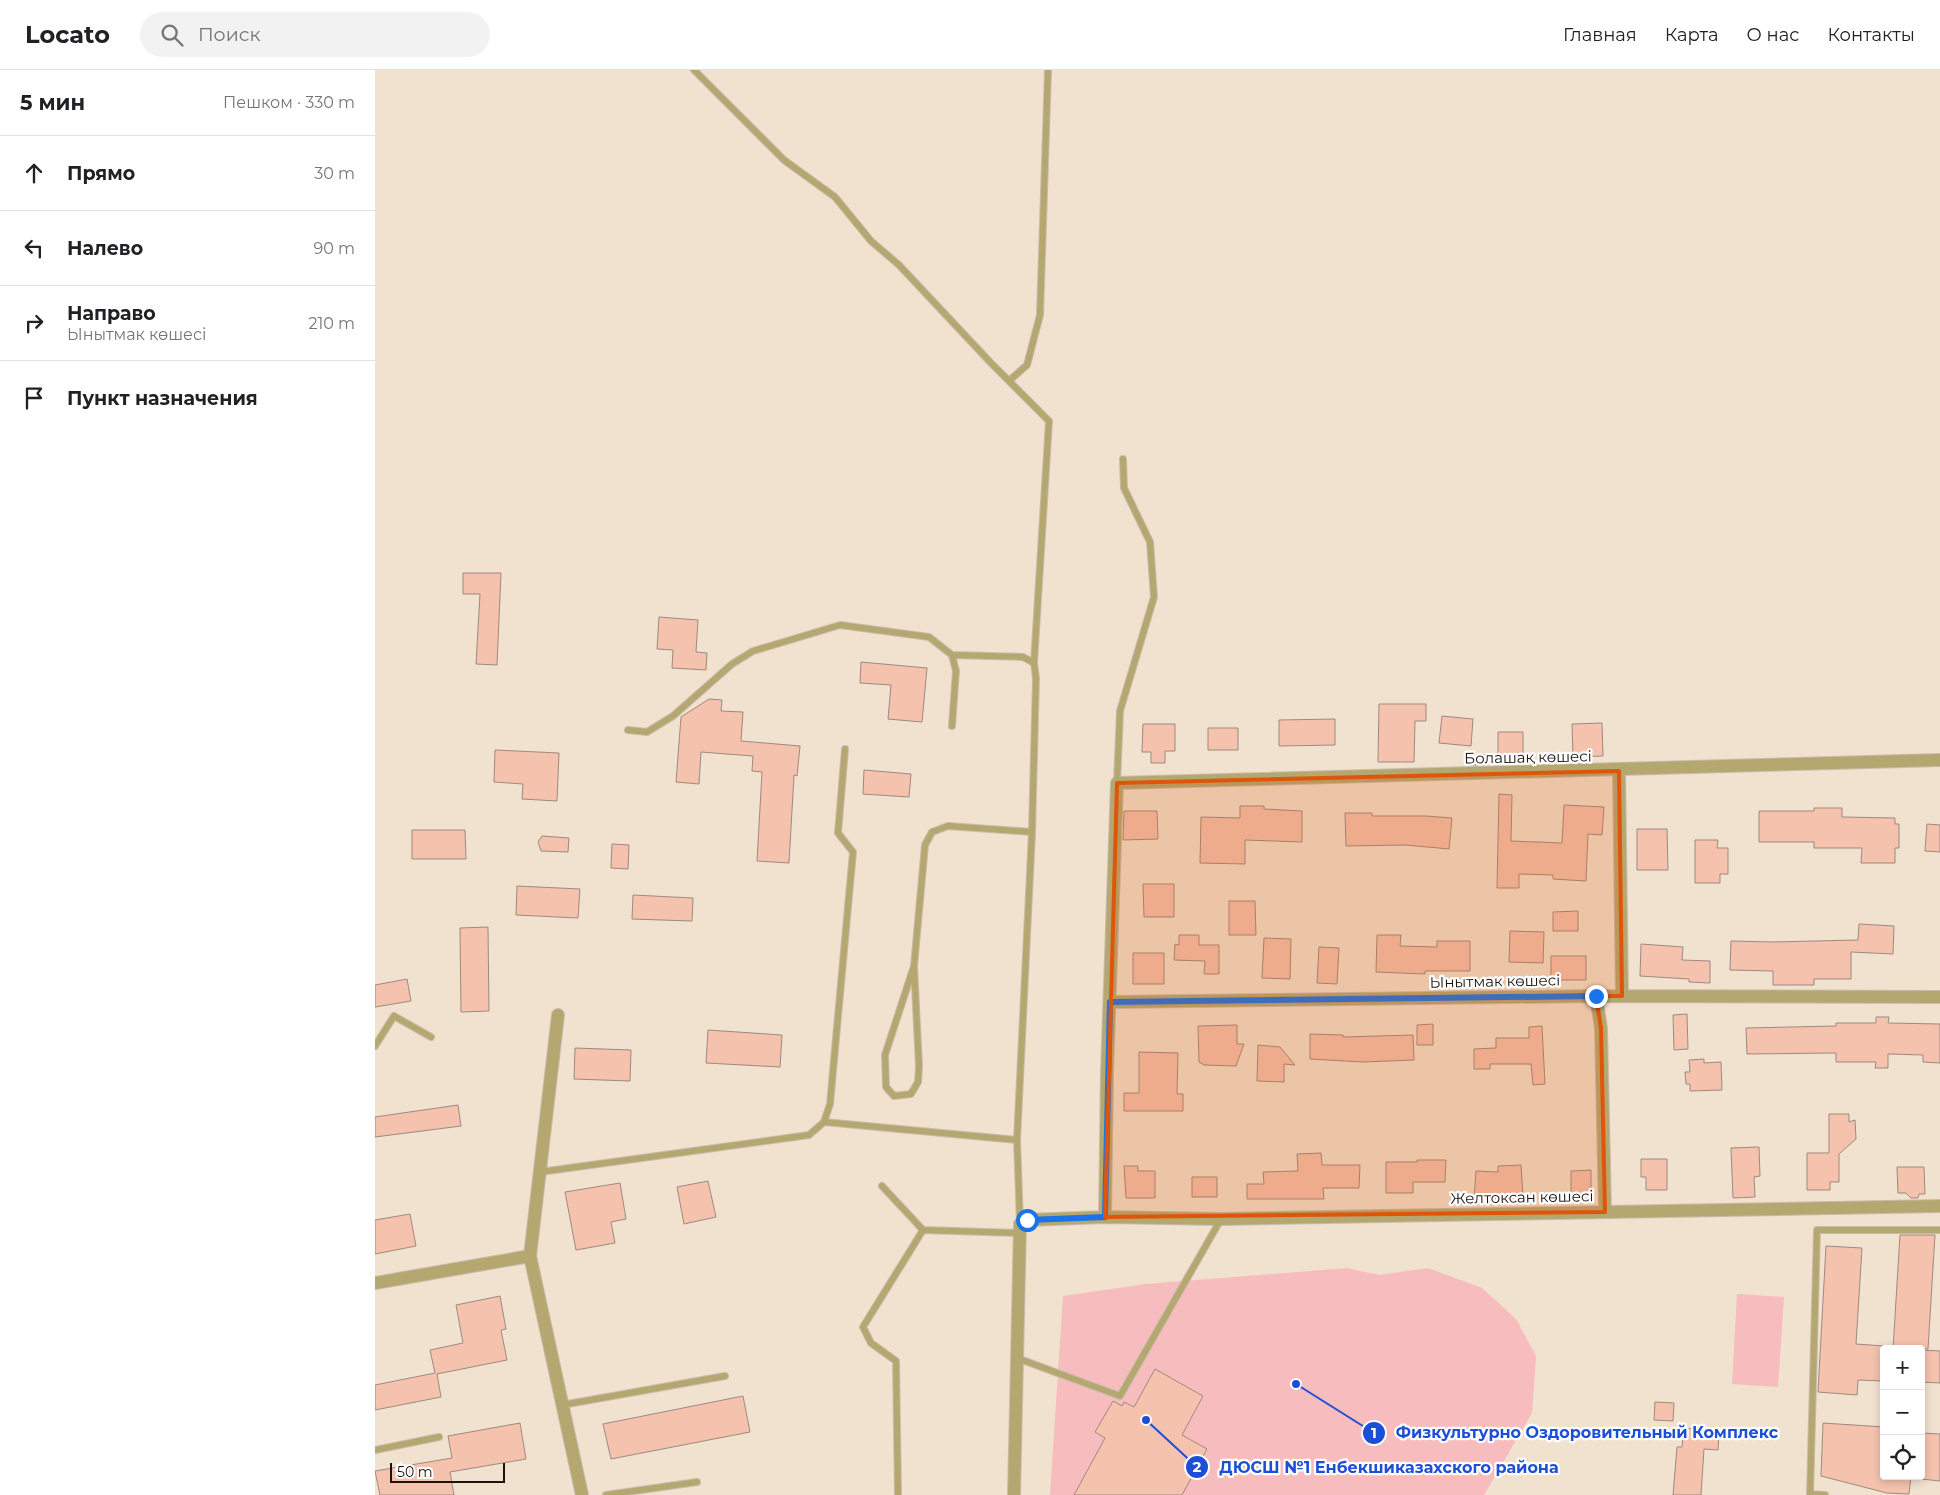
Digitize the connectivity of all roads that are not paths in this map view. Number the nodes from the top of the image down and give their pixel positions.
1 (694, 70) edge
2 (1048, 70) edge
3 (1010, 380) junction
4 (1123, 459) dead end
5 (952, 655) junction
6 (1034, 664) junction
7 (952, 726) dead end
8 (628, 730) dead end
9 (845, 749) dead end
10 (1940, 760) edge
11 (1619, 771) junction
12 (1117, 784) junction
13 (1032, 832) junction
14 (914, 966) junction
15 (1596, 996) junction
16 (1622, 996) junction
17 (1940, 997) edge
18 (1110, 1002) junction
19 (558, 1016) dead end
20 (431, 1037) dead end
21 (375, 1046) edge
22 (824, 1122) junction
23 (1017, 1140) junction
24 (540, 1172) junction
25 (882, 1186) dead end
26 (1940, 1206) edge
27 (1605, 1212) junction
28 (1105, 1217) junction
29 (1221, 1219) junction
30 (1020, 1228) junction
31 (923, 1230) junction
32 (1940, 1230) edge
33 (530, 1256) junction
34 (375, 1283) edge
35 (1017, 1358) junction
36 (725, 1376) dead end
37 (562, 1405) junction
38 (439, 1437) dead end
39 (375, 1450) edge
40 (697, 1482) dead end
41 (582, 1495) edge
42 (606, 1495) edge
43 (898, 1495) edge
44 (1013, 1495) edge
45 (1810, 1495) edge
46 (1825, 1495) edge

1 - 3 lane
2 - 3 lane
3 - 6 lane
4 - 12 lane
5 - 6 lane
5 - 7 lane
5 - 8 lane
6 - 13 lane
9 - 22 lane
10 - 11 street, Болашақ көшесі
11 - 12 street, Болашақ көшесі
11 - 16 street
12 - 18 street
13 - 14 lane
13 - 23 lane
14 - 14 lane
15 - 16 street, Ынытмак көшесі
15 - 18 street, Ынытмак көшесі
15 - 27 street
16 - 17 street, Ынытмак көшесі
18 - 28 street
19 - 24 street
20 - 21 lane
22 - 23 lane
22 - 24 lane
23 - 30 lane
24 - 33 street
25 - 31 lane
26 - 27 street, Желтоксан көшесі
27 - 29 street, Желтоксан көшесі
28 - 29 street, Желтоксан көшесі
28 - 30 street, Желтоксан көшесі
29 - 35 lane
30 - 31 lane
30 - 35 street
31 - 43 lane
32 - 45 lane
33 - 34 street
33 - 37 street
35 - 44 street
36 - 37 lane
37 - 41 street
38 - 39 lane
40 - 42 lane
45 - 46 lane

